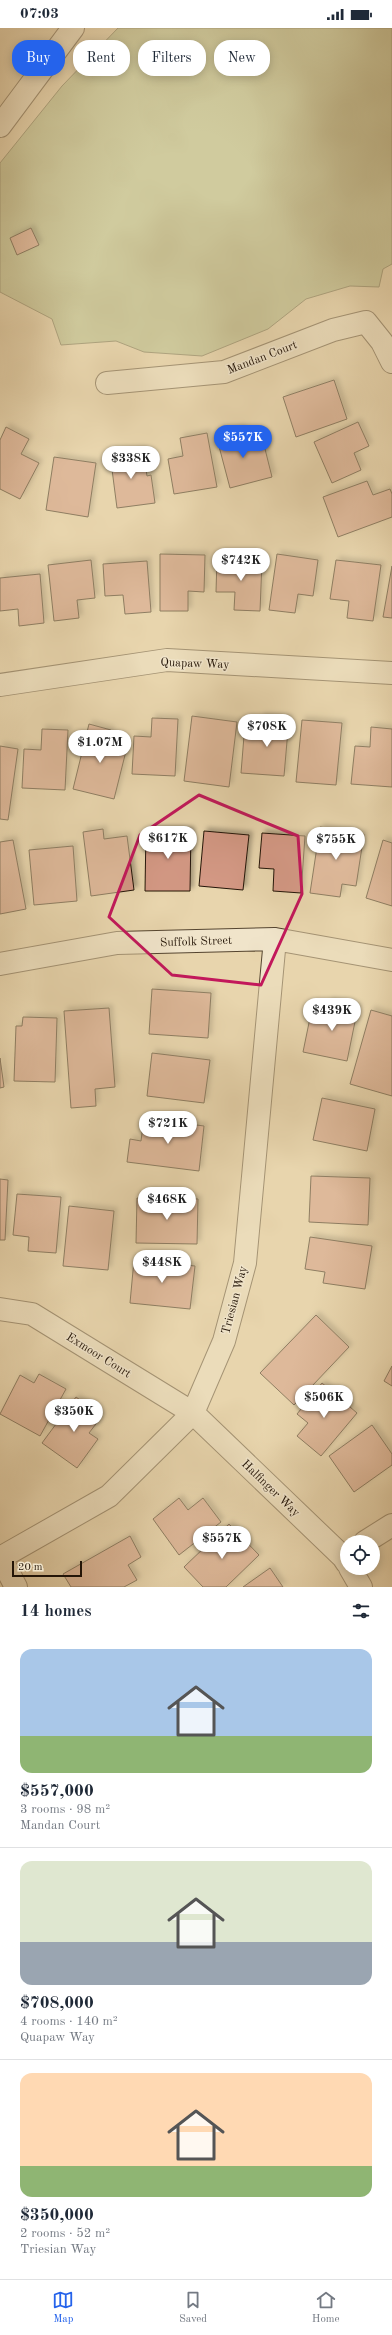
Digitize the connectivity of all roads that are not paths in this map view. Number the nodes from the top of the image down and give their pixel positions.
1 (73, 28) edge
2 (0, 126) edge
3 (392, 362) edge
4 (107, 383) dead end
5 (392, 673) edge
6 (0, 685) edge
7 (275, 939) junction
8 (392, 960) edge
9 (0, 964) edge
10 (0, 1309) edge
11 (193, 1413) junction
12 (392, 1525) edge
13 (377, 1535) edge
14 (340, 1553) edge
15 (0, 1558) edge
16 (355, 1575) edge
17 (16, 1587) edge
18 (361, 1587) edge

1 - 2 street
3 - 4 street, Mandan Court
5 - 6 street, Quapaw Way
7 - 8 street, Suffolk Street
7 - 9 street, Suffolk Street
7 - 11 street, Triesian Way
10 - 11 street, Exmoor Court
11 - 14 street, Halfinger Way
11 - 15 street, Triesian Way
12 - 13 street
15 - 17 street
16 - 18 street, Halfinger Way

